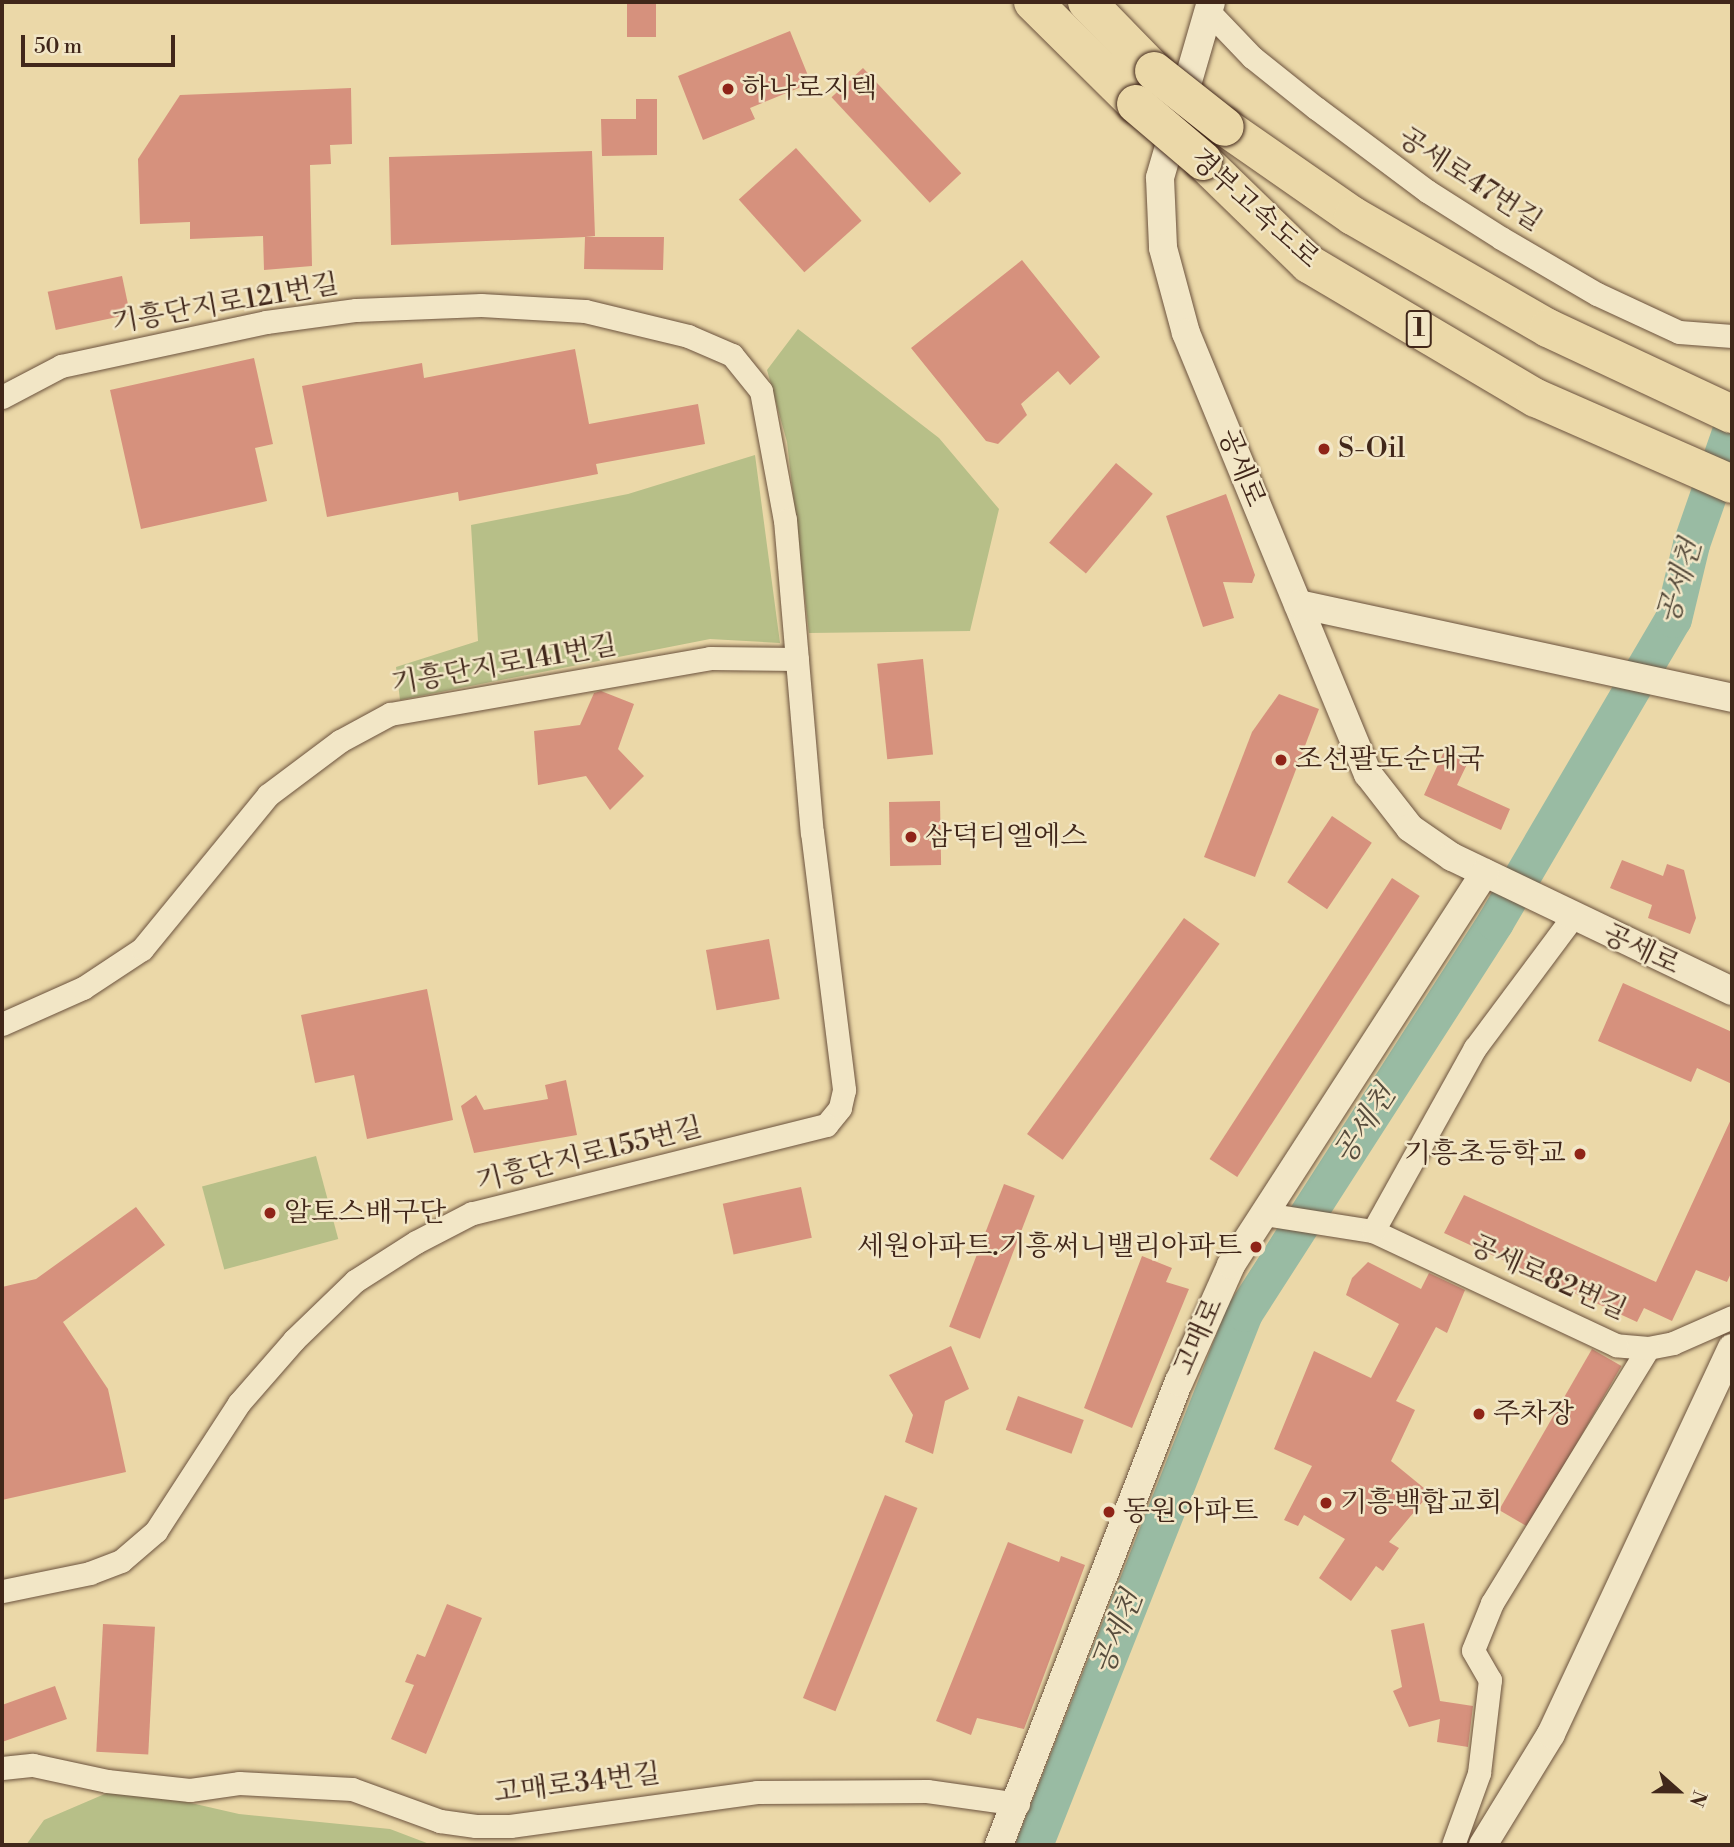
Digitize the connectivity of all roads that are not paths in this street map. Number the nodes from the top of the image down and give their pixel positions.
1 (1033, 2) edge
2 (1087, 2) edge
3 (1210, 6) edge
4 (1732, 337) edge
5 (2, 397) edge
6 (1732, 414) edge
7 (1732, 484) edge
8 (1298, 604) junction
9 (797, 659) junction
10 (1723, 696) edge
11 (1485, 873) junction
12 (1562, 912) junction
13 (1732, 991) edge
14 (2, 1024) edge
15 (1264, 1213) junction
16 (1373, 1231) junction
17 (1732, 1317) edge
18 (1648, 1348) junction
19 (1732, 1348) edge
20 (2, 1591) edge
21 (2, 1768) edge
22 (1018, 1804) junction
23 (999, 1845) edge
24 (1453, 1845) edge
25 (1483, 1845) edge

1 - 7 highway, 경부고속도로 / 1, bridge
2 - 6 highway, 경부고속도로 / 1, bridge
3 - 4 street, 공세로47번길
3 - 8 street, 공세로
5 - 9 street, 기흥단지로121번길
8 - 10 street
8 - 11 street, 공세로
9 - 14 street, 기흥단지로141번길
9 - 20 street, 기흥단지로155번길
11 - 12 street, 공세로
11 - 15 street, 고매로
12 - 13 street, 공세로
12 - 16 street
15 - 16 street, 공세로82번길
15 - 22 street, 고매로
16 - 18 street, 공세로82번길
17 - 18 street
18 - 24 street, 공세로82번길
19 - 25 street
21 - 22 street, 고매로34번길
22 - 23 street, 고매로

